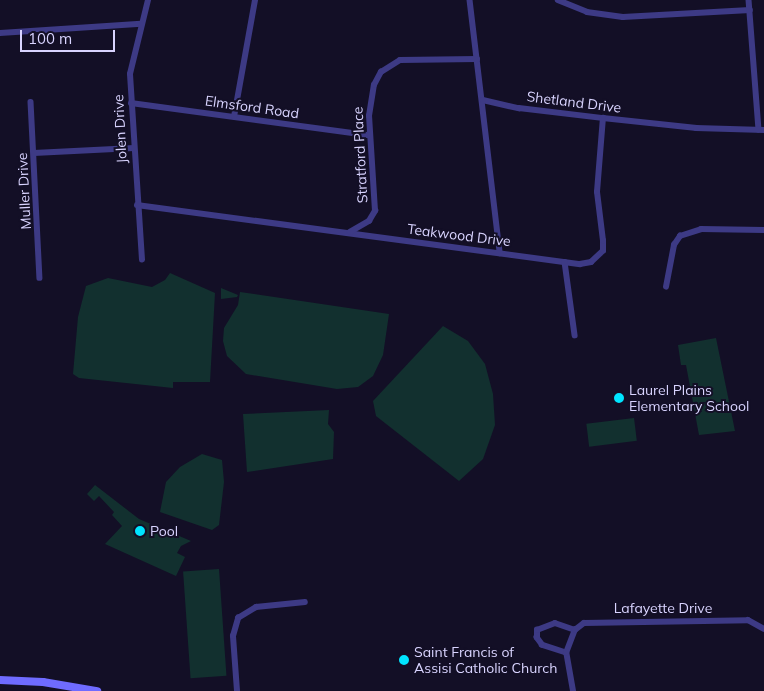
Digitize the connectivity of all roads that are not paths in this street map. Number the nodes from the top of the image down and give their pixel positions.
1 (148, 0) edge
2 (256, 0) edge
3 (470, 0) edge
4 (558, 0) edge
5 (749, 0) edge
6 (750, 10) junction
7 (141, 24) junction
8 (0, 33) edge
9 (477, 59) junction
10 (483, 100) junction
11 (31, 102) dead end
12 (131, 103) junction
13 (234, 117) junction
14 (602, 118) junction
15 (762, 130) edge
16 (369, 135) junction
17 (134, 148) junction
18 (34, 153) junction
19 (138, 205) junction
20 (764, 230) edge
21 (348, 233) junction
22 (500, 253) junction
23 (142, 260) dead end
24 (565, 262) junction
25 (40, 278) dead end
26 (666, 287) dead end
27 (575, 335) dead end
28 (306, 602) dead end
29 (764, 629) edge
30 (575, 630) junction
31 (566, 653) junction
32 (0, 680) edge
33 (97, 691) edge
34 (237, 691) edge
35 (573, 691) edge

1 - 7 street, Jolen Drive
2 - 13 street
3 - 9 street
4 - 6 street
5 - 6 street
6 - 15 street
7 - 8 street
7 - 12 street, Jolen Drive
9 - 10 street
9 - 16 street, Stratford Place
10 - 14 street, Shetland Drive
10 - 22 street
11 - 18 street, Muller Drive
12 - 13 street, Elmsford Road
12 - 17 street, Jolen Drive
13 - 16 street, Elmsford Road
14 - 15 street, Shetland Drive
14 - 24 street, Teakwood Drive
16 - 21 street, Stratford Place
17 - 18 street
17 - 19 street, Jolen Drive
18 - 25 street, Muller Drive
19 - 21 street
19 - 23 street, Jolen Drive
20 - 26 street
21 - 22 street, Teakwood Drive
22 - 24 street, Teakwood Drive
24 - 27 street
28 - 34 street
29 - 30 street, Lafayette Drive
30 - 31 street
30 - 31 street
31 - 35 street
32 - 33 street

